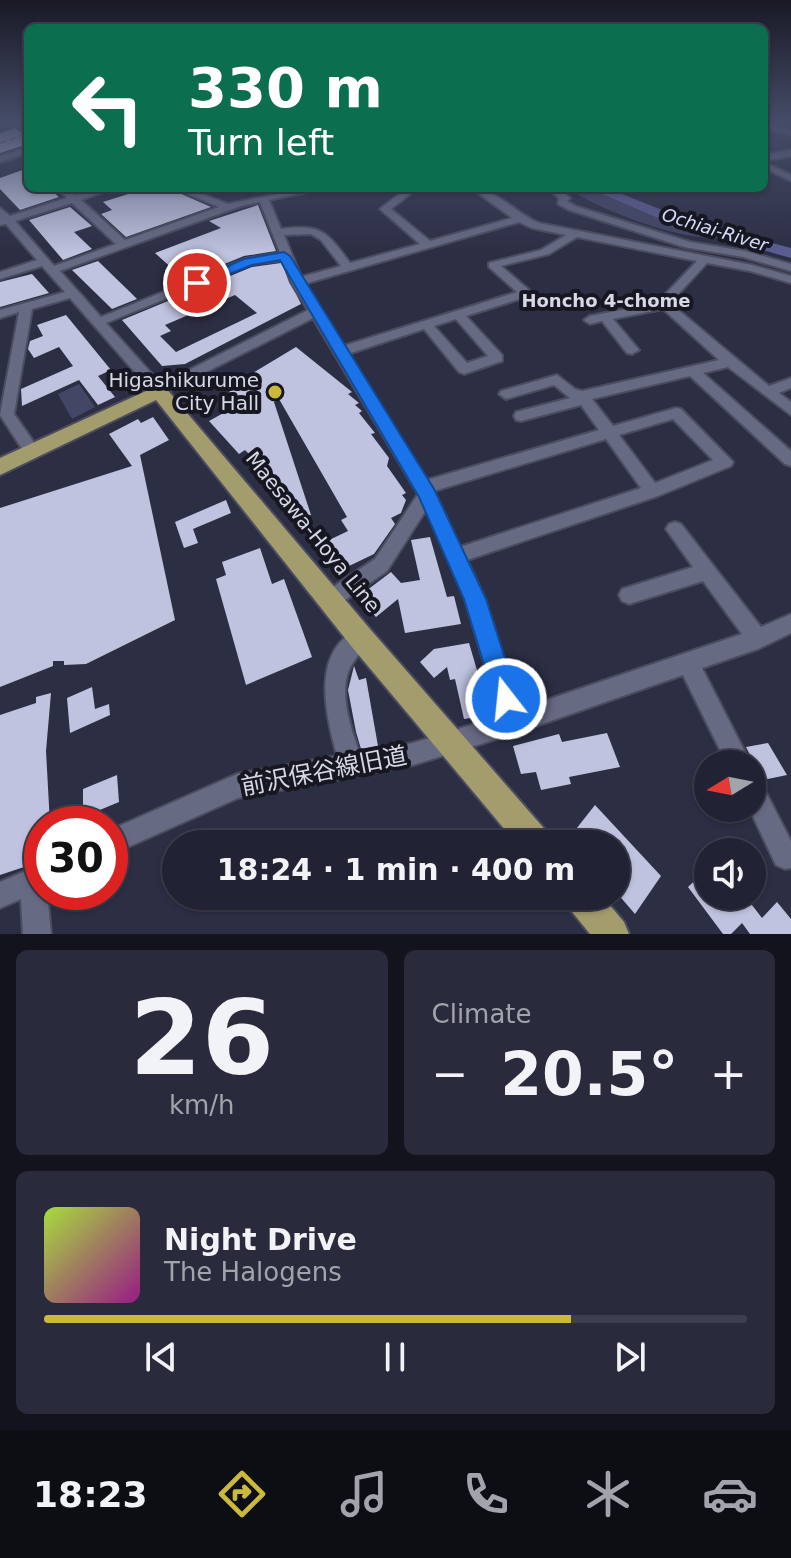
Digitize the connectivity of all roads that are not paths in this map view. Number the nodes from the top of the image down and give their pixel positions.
1 (768, 167) edge
2 (791, 178) edge
3 (66, 192) edge
4 (96, 192) edge
5 (189, 192) edge
6 (301, 192) edge
7 (407, 192) edge
8 (482, 192) edge
9 (557, 192) edge
10 (73, 199) junction
11 (264, 199) junction
12 (228, 207) junction
13 (3, 218) edge
14 (520, 219) junction
15 (276, 233) junction
16 (573, 235) junction
17 (426, 243) junction
18 (124, 245) junction
19 (284, 256) junction
20 (703, 261) junction
21 (49, 265) junction
22 (347, 267) junction
23 (791, 268) edge
24 (0, 276) edge
25 (791, 280) edge
26 (297, 282) junction
27 (74, 293) junction
28 (665, 305) junction
29 (26, 309) junction
30 (316, 311) junction
31 (0, 314) edge
32 (458, 314) junction
33 (605, 317) junction
34 (590, 320) dead end
35 (99, 322) junction
36 (425, 323) junction
37 (632, 350) dead end
38 (342, 351) junction
39 (730, 362) junction
40 (695, 373) junction
41 (791, 383) edge
42 (159, 391) junction
43 (769, 391) junction
44 (506, 394) dead end
45 (582, 396) junction
46 (791, 410) edge
47 (4, 415) edge
48 (521, 416) dead end
49 (606, 433) junction
50 (32, 451) junction
51 (791, 460) edge
52 (0, 467) edge
53 (425, 491) junction
54 (652, 491) junction
55 (675, 529) dead end
56 (456, 556) junction
57 (707, 571) junction
58 (629, 595) dead end
59 (331, 599) junction
60 (791, 623) edge
61 (361, 638) junction
62 (758, 639) junction
63 (688, 663) junction
64 (513, 723) junction
65 (452, 743) junction
66 (732, 750) edge
67 (351, 766) junction
68 (766, 817) edge
69 (525, 830) edge
70 (128, 835) edge
71 (791, 855) edge
72 (24, 884) edge
73 (0, 895) edge
74 (37, 910) edge
75 (592, 910) edge
76 (37, 934) edge
77 (612, 934) edge

1 - 2 street
3 - 10 street
4 - 10 street
5 - 12 street
6 - 11 street
7 - 17 street
8 - 14 street
9 - 23 street
10 - 13 street
10 - 18 street
11 - 12 street
11 - 15 street
12 - 18 street
13 - 21 street
14 - 16 street
14 - 17 street
15 - 19 street
15 - 22 street
16 - 20 street
16 - 32 street
17 - 22 street
18 - 21 street
19 - 26 street
19 - 35 street
20 - 25 street
20 - 28 street
21 - 24 street
21 - 27 street
22 - 26 street
26 - 30 street
27 - 29 street
27 - 35 street
28 - 33 street
28 - 39 street
29 - 31 street
29 - 47 street
30 - 38 street
30 - 42 street
32 - 36 street
32 - 36 street
33 - 34 street
33 - 37 street
35 - 42 street
36 - 38 street
38 - 53 street
39 - 40 street
39 - 43 street
40 - 45 street
40 - 51 street
41 - 43 street
42 - 50 main road
42 - 59 main road, Maesawa-Hoya Line
43 - 46 street
44 - 45 street
45 - 48 street
45 - 49 street
47 - 50 street
49 - 53 street
49 - 54 street
49 - 54 street
50 - 52 main road
53 - 56 street
53 - 59 street
54 - 56 street
55 - 57 street
56 - 64 street
57 - 58 street
57 - 62 street
59 - 61 main road, Maesawa-Hoya Line
60 - 62 street, 前沢保谷線旧道
61 - 65 main road, Maesawa-Hoya Line
61 - 67 street
62 - 63 street, 前沢保谷線旧道
63 - 64 street, 前沢保谷線旧道
63 - 66 street
64 - 65 street, 前沢保谷線旧道
65 - 67 street, 前沢保谷線旧道
65 - 69 main road, Maesawa-Hoya Line
67 - 70 street, 前沢保谷線旧道
68 - 71 street
72 - 73 street
74 - 76 street
75 - 77 main road

